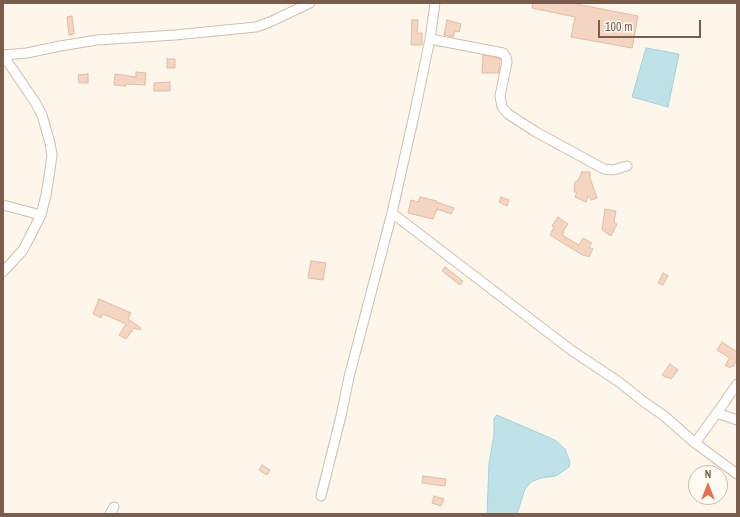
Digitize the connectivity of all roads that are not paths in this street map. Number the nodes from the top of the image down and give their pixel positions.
1 (310, 3) edge
2 (435, 3) edge
3 (430, 39) junction
4 (3, 55) edge
5 (627, 166) dead end
6 (3, 205) edge
7 (392, 213) junction
8 (41, 215) junction
9 (3, 272) edge
10 (737, 384) edge
11 (717, 413) junction
12 (737, 420) edge
13 (696, 443) junction
14 (737, 474) edge
15 (321, 496) dead end

1 - 4 street
2 - 3 street
3 - 5 street
3 - 7 street
4 - 8 street
6 - 8 street
7 - 13 street
7 - 15 street
8 - 9 street
10 - 11 street
11 - 12 street
11 - 13 street
13 - 14 street

